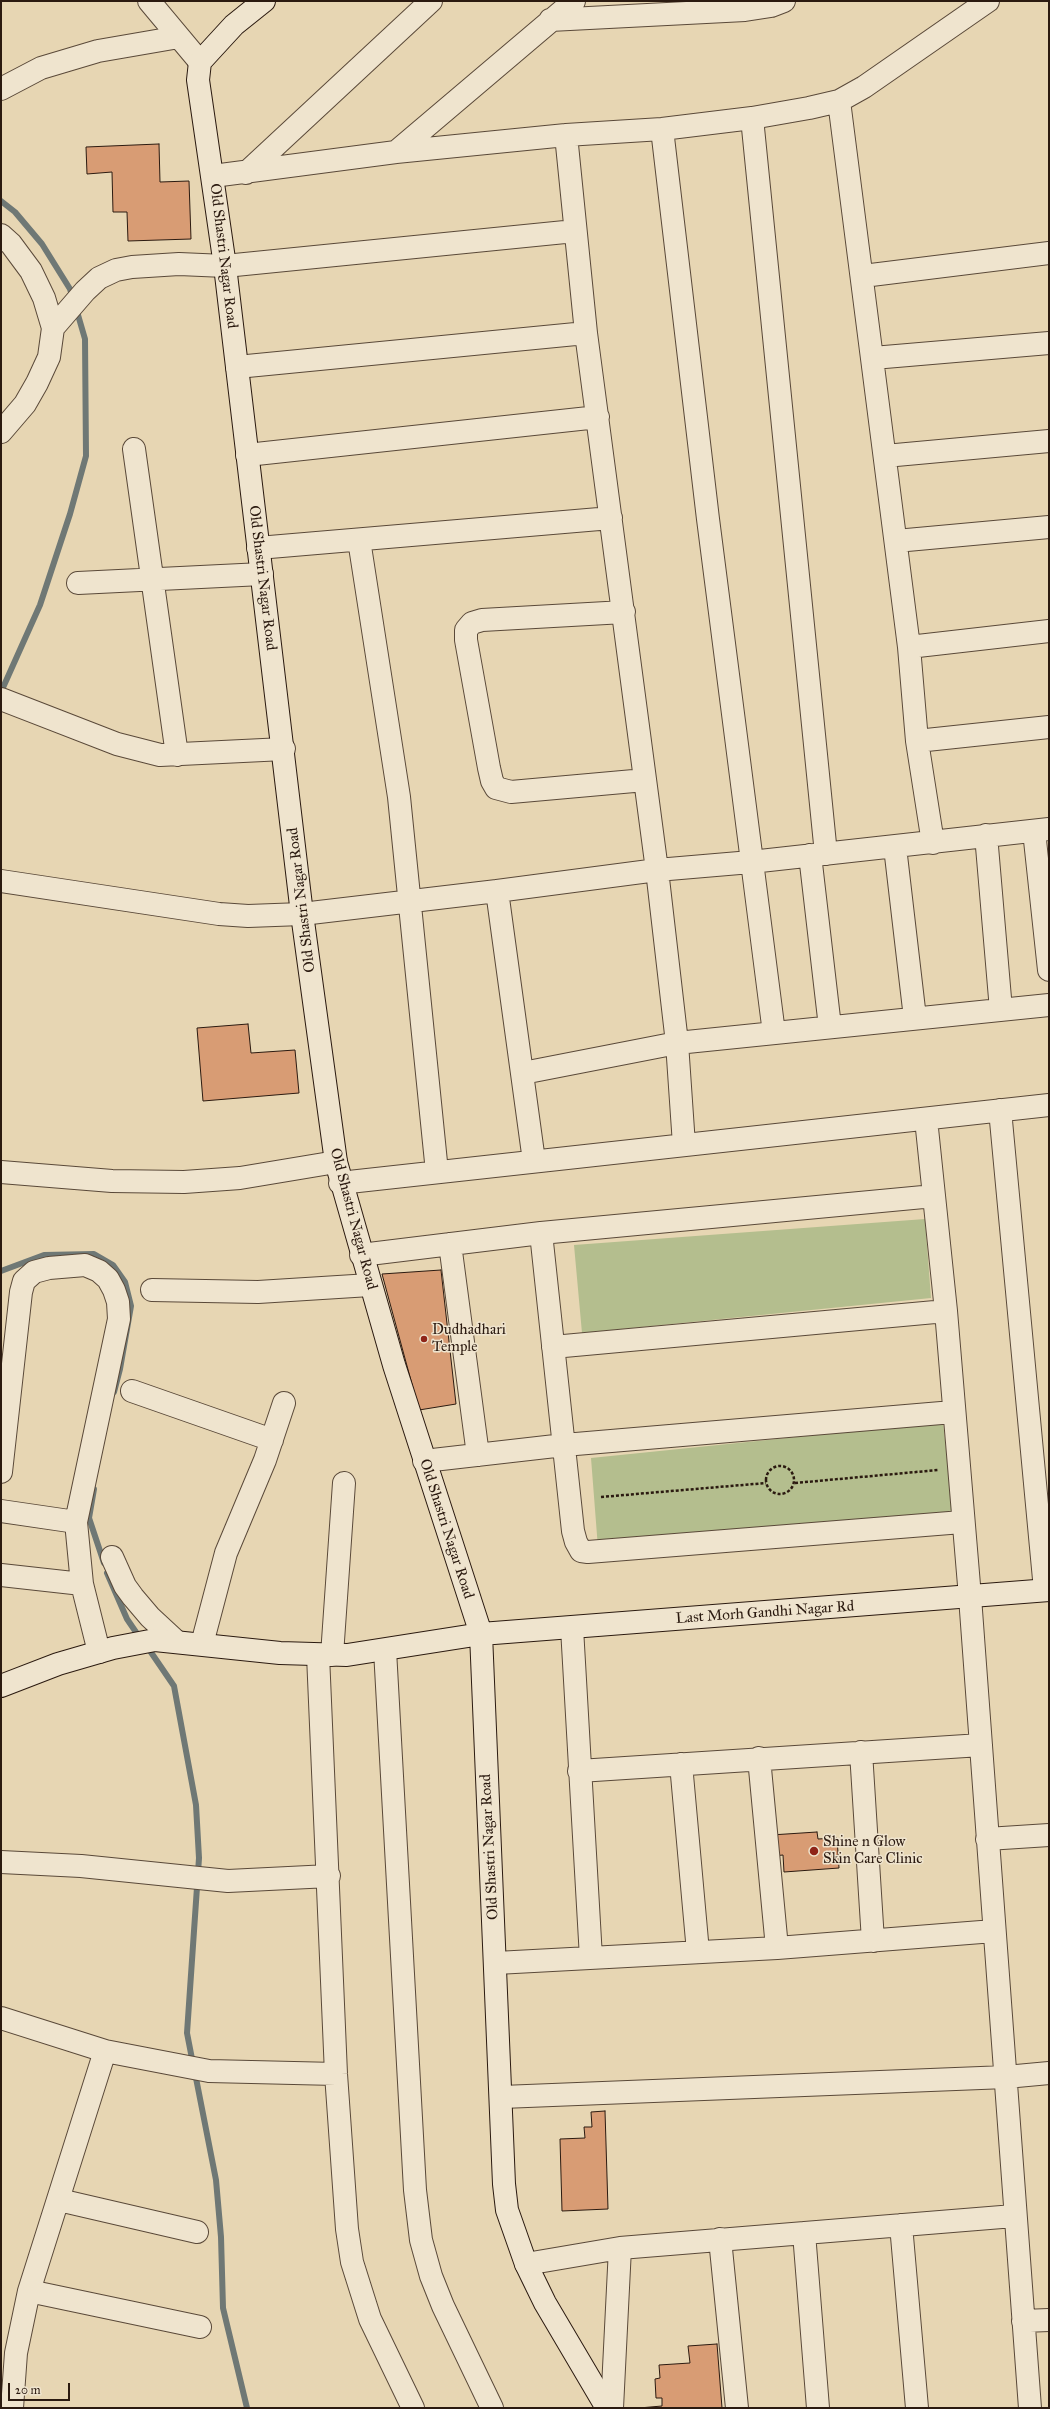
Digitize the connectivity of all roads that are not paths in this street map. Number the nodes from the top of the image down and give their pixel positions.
1 (150, 1) edge
2 (264, 1) edge
3 (431, 1) edge
4 (574, 1) edge
5 (784, 1) edge
6 (988, 1) edge
7 (550, 20) junction
8 (179, 37) junction
9 (200, 62) junction
10 (1, 89) edge
11 (839, 100) junction
12 (752, 118) junction
13 (662, 129) junction
14 (566, 135) junction
15 (396, 152) junction
16 (246, 173) junction
17 (213, 176) junction
18 (575, 231) junction
19 (4, 244) edge
20 (1049, 253) edge
21 (225, 266) junction
22 (863, 276) junction
23 (58, 323) junction
24 (586, 333) junction
25 (1049, 343) edge
26 (873, 358) junction
27 (237, 367) junction
28 (598, 417) junction
29 (1, 432) edge
30 (1049, 441) edge
31 (134, 450) dead end
32 (247, 455) junction
33 (885, 456) junction
34 (612, 518) junction
35 (1049, 527) edge
36 (359, 540) junction
37 (896, 541) junction
38 (258, 548) junction
39 (262, 574) junction
40 (152, 580) junction
41 (78, 583) dead end
42 (624, 612) junction
43 (1049, 631) edge
44 (909, 647) junction
45 (7, 701) edge
46 (1049, 727) edge
47 (917, 741) junction
48 (284, 750) junction
49 (177, 755) junction
50 (645, 780) junction
51 (1041, 830) edge
52 (986, 835) junction
53 (933, 843) junction
54 (895, 847) junction
55 (818, 854) junction
56 (751, 862) junction
57 (657, 870) junction
58 (1, 881) edge
59 (498, 892) junction
60 (411, 900) junction
61 (302, 914) junction
62 (1049, 970) edge
63 (1049, 1005) edge
64 (1001, 1010) junction
65 (915, 1018) junction
66 (830, 1027) junction
67 (774, 1033) junction
68 (677, 1043) junction
69 (523, 1073) junction
70 (1049, 1105) edge
71 (1000, 1110) junction
72 (926, 1118) junction
73 (684, 1145) junction
74 (534, 1161) junction
75 (1, 1172) edge
76 (437, 1172) junction
77 (338, 1173) junction
78 (934, 1196) junction
79 (541, 1233) junction
80 (450, 1244) junction
81 (360, 1255) junction
82 (370, 1284) junction
83 (152, 1290) dead end
84 (946, 1311) junction
85 (553, 1347) junction
86 (132, 1391) dead end
87 (284, 1403) dead end
88 (953, 1412) junction
89 (272, 1440) junction
90 (564, 1445) junction
91 (478, 1455) junction
92 (424, 1461) junction
93 (1, 1472) edge
94 (344, 1483) dead end
95 (1, 1511) edge
96 (76, 1522) junction
97 (962, 1522) junction
98 (112, 1557) dead end
99 (1, 1575) edge
100 (82, 1584) junction
101 (1047, 1590) edge
102 (970, 1597) junction
103 (572, 1628) junction
104 (481, 1634) junction
105 (177, 1642) junction
106 (202, 1644) junction
107 (106, 1650) junction
108 (385, 1650) junction
109 (325, 1655) junction
110 (1, 1686) edge
111 (981, 1745) junction
112 (861, 1752) junction
113 (759, 1758) junction
114 (681, 1764) junction
115 (579, 1770) junction
116 (1049, 1835) edge
117 (987, 1839) junction
118 (1, 1862) edge
119 (329, 1876) junction
120 (994, 1931) junction
121 (873, 1941) junction
122 (777, 1948) junction
123 (698, 1952) junction
124 (591, 1958) junction
125 (496, 1963) junction
126 (1, 2018) edge
127 (105, 2051) junction
128 (1049, 2073) edge
129 (336, 2074) junction
130 (1006, 2077) junction
131 (502, 2097) junction
132 (59, 2200) junction
133 (1014, 2216) junction
134 (901, 2225) junction
135 (197, 2232) dead end
136 (804, 2233) junction
137 (720, 2239) junction
138 (620, 2248) junction
139 (526, 2264) junction
140 (29, 2291) junction
141 (1049, 2320) edge
142 (1023, 2321) junction
143 (200, 2327) dead end
144 (12, 2408) edge
145 (412, 2408) edge
146 (492, 2408) edge
147 (607, 2408) edge
148 (612, 2408) edge
149 (737, 2408) edge
150 (818, 2408) edge
151 (917, 2408) edge
152 (1030, 2408) edge

1 - 8 street
2 - 9 street
3 - 16 street
4 - 7 street
5 - 7 street
6 - 11 street
7 - 15 street
8 - 9 street
8 - 10 street
9 - 17 street, Old Shastri Nagar Road
11 - 12 street
11 - 22 street
12 - 13 street
12 - 55 street
13 - 14 street
13 - 56 street
14 - 15 street
14 - 18 street
15 - 16 street
16 - 17 street
17 - 21 street, Old Shastri Nagar Road
18 - 21 street
18 - 24 street
19 - 23 street
20 - 22 street
21 - 23 street
21 - 27 street, Old Shastri Nagar Road
22 - 26 street
23 - 29 street
24 - 27 street
24 - 28 street
25 - 26 street
26 - 33 street
27 - 32 street, Old Shastri Nagar Road
28 - 32 street
28 - 34 street
30 - 33 street
31 - 40 street
32 - 38 street, Old Shastri Nagar Road
33 - 37 street
34 - 36 street
34 - 42 street
35 - 37 street
36 - 38 street
36 - 60 street
37 - 44 street
38 - 39 street, Old Shastri Nagar Road
39 - 40 street
39 - 48 street, Old Shastri Nagar Road
40 - 41 street
40 - 49 street
42 - 50 street
42 - 50 street
43 - 44 street
44 - 47 street
45 - 49 street
46 - 47 street
47 - 53 street
48 - 49 street
48 - 61 street, Old Shastri Nagar Road
50 - 57 street
51 - 52 street
51 - 62 street
52 - 53 street
52 - 64 street
53 - 54 street
54 - 55 street
54 - 65 street
55 - 56 street
55 - 66 street
56 - 57 street
56 - 67 street
57 - 59 street
57 - 68 street
58 - 61 street
59 - 60 street
59 - 69 street
60 - 61 street
60 - 76 street
61 - 77 street, Old Shastri Nagar Road
63 - 64 street
64 - 65 street
65 - 66 street
66 - 67 street
67 - 68 street
68 - 69 street
68 - 73 street
69 - 74 street
70 - 71 street
71 - 72 street
71 - 101 street
72 - 73 street
72 - 78 street
73 - 74 street
74 - 76 street
75 - 77 street
76 - 77 street
77 - 81 street, Old Shastri Nagar Road
78 - 79 street
78 - 84 street
79 - 80 street
79 - 85 street
80 - 81 street
80 - 91 street
81 - 82 street, Old Shastri Nagar Road
82 - 83 street
82 - 92 street, Old Shastri Nagar Road
84 - 85 street
84 - 88 street
85 - 90 street
86 - 89 street
87 - 89 street
88 - 90 street
88 - 97 street
89 - 106 street
90 - 91 street
90 - 97 street
91 - 92 street
92 - 104 street, Old Shastri Nagar Road
93 - 96 street
94 - 109 street
95 - 96 street
96 - 100 street
97 - 102 street
98 - 105 street
99 - 100 street
100 - 107 street
101 - 102 street, Last Morh Gandhi Nagar Rd
102 - 103 street, Last Morh Gandhi Nagar Rd
102 - 111 street
103 - 104 street, Last Morh Gandhi Nagar Rd
103 - 115 street
104 - 108 street, Last Morh Gandhi Nagar Rd
104 - 125 street, Old Shastri Nagar Road
105 - 106 street, Last Morh Gandhi Nagar Rd
105 - 107 street, Last Morh Gandhi Nagar Rd
106 - 109 street, Last Morh Gandhi Nagar Rd
107 - 110 street, Last Morh Gandhi Nagar Rd
108 - 109 street, Last Morh Gandhi Nagar Rd
108 - 146 street
109 - 119 street
111 - 112 street
111 - 117 street
112 - 113 street
112 - 121 street
113 - 114 street
113 - 122 street
114 - 115 street
114 - 123 street
115 - 124 street
116 - 117 street
117 - 120 street
118 - 119 street
119 - 129 street
120 - 121 street
120 - 130 street
121 - 122 street
122 - 123 street
123 - 124 street
124 - 125 street
125 - 131 street, Old Shastri Nagar Road
126 - 127 street
127 - 129 street
127 - 132 street
128 - 130 street
129 - 145 street
130 - 131 street
130 - 133 street
131 - 139 street, Old Shastri Nagar Road
132 - 135 street
132 - 140 street
133 - 134 street
133 - 142 street
134 - 136 street
134 - 151 street
136 - 137 street
136 - 150 street
137 - 138 street
137 - 149 street
138 - 139 street
138 - 148 street
139 - 147 street, Old Shastri Nagar Road
140 - 143 street
140 - 144 street
141 - 142 street
142 - 152 street

